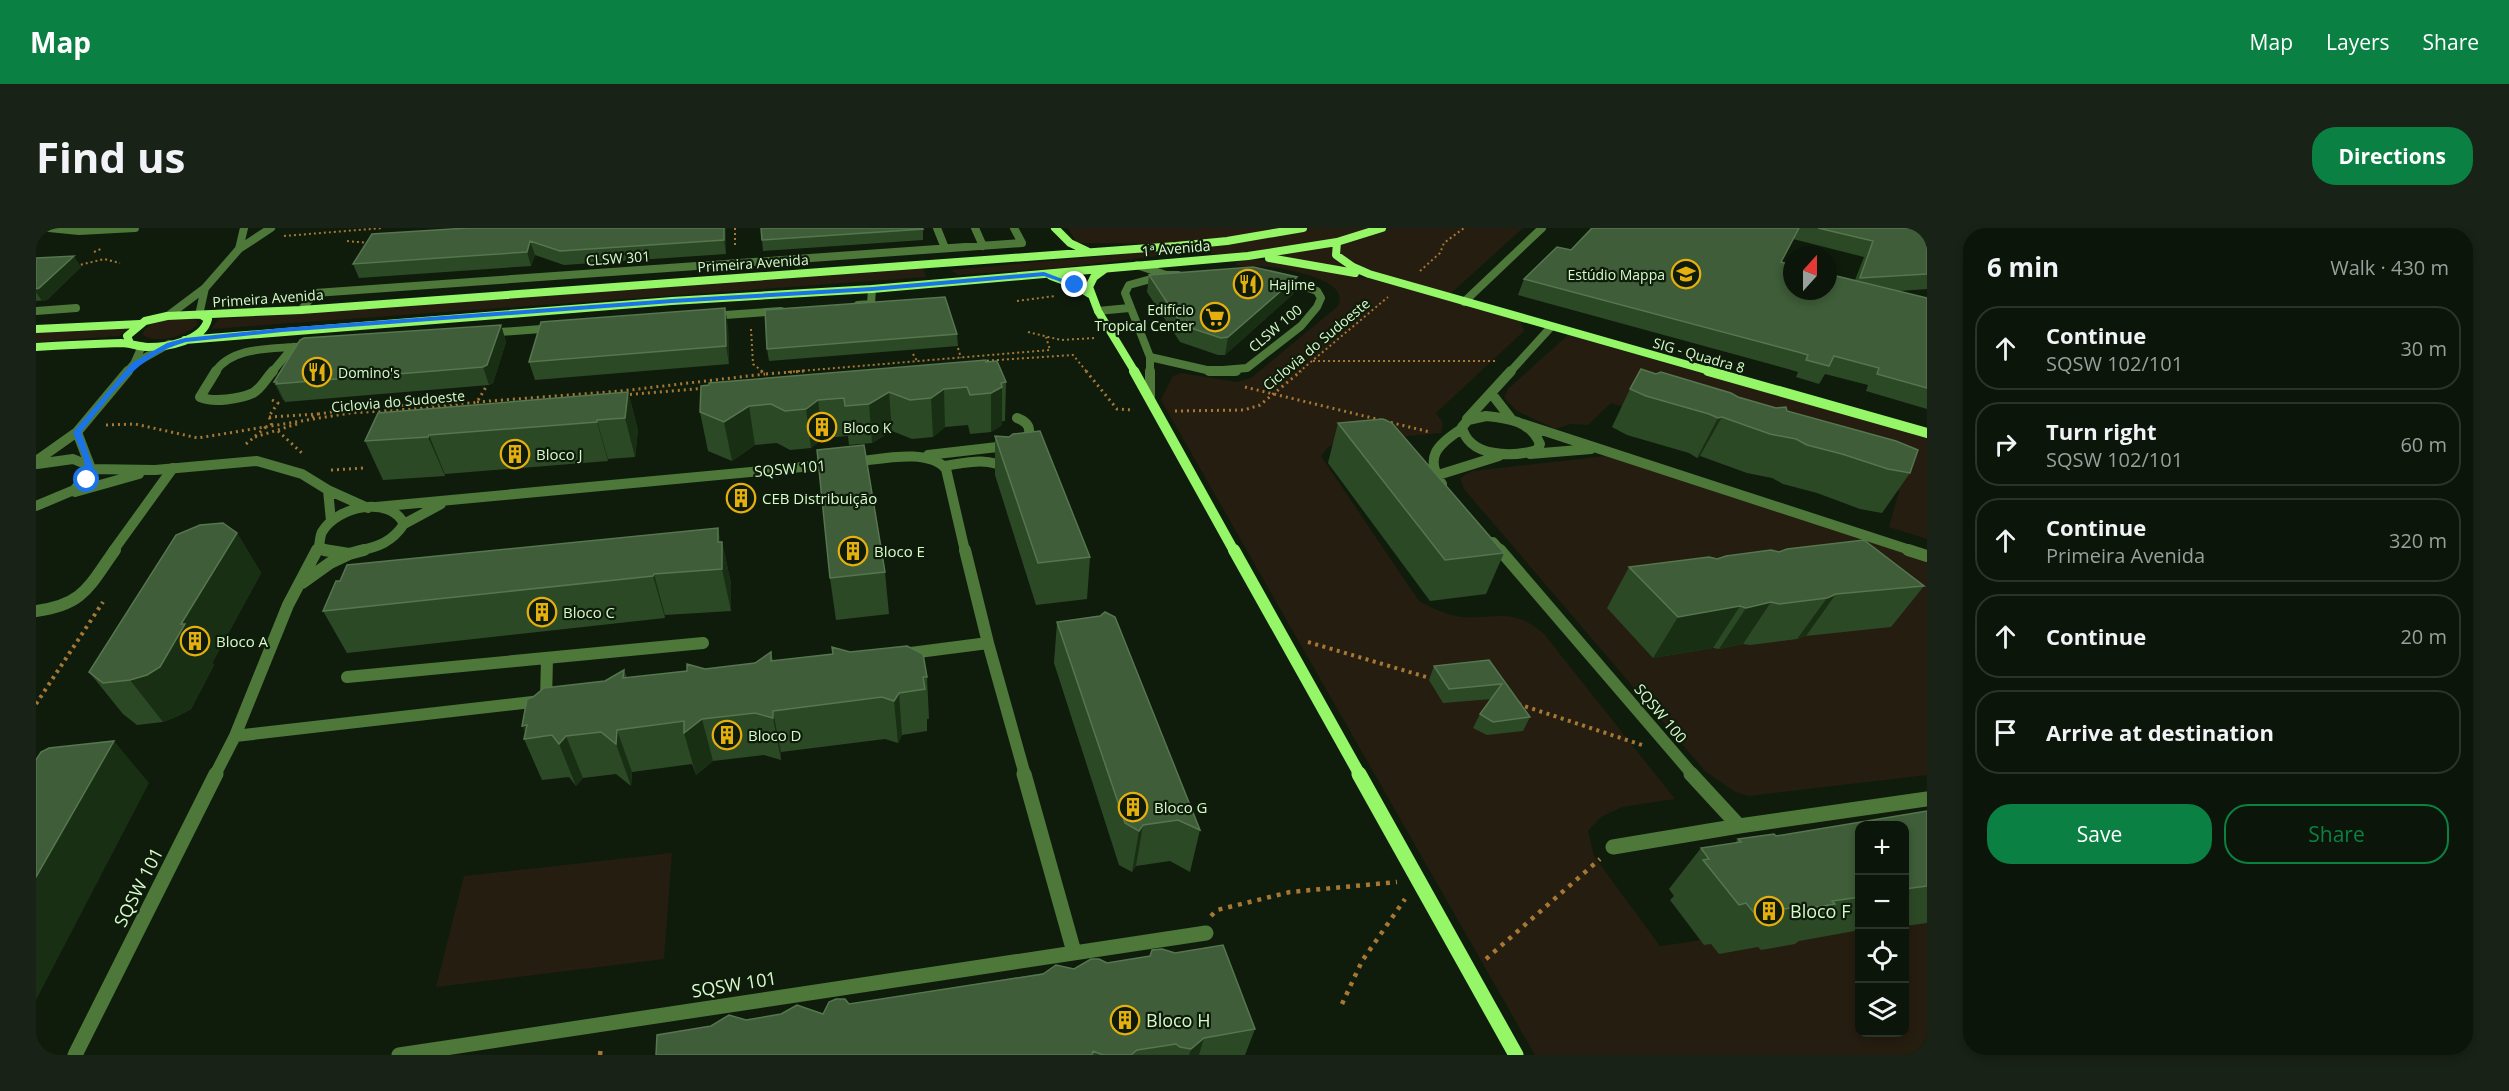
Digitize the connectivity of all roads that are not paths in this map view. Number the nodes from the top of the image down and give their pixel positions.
1 (49, 228) edge
2 (135, 228) edge
3 (245, 228) edge
4 (265, 228) edge
5 (271, 228) edge
6 (937, 228) edge
7 (975, 228) edge
8 (1014, 228) edge
9 (1304, 228) edge
10 (1382, 228) edge
11 (1542, 228) edge
12 (1056, 230) edge
13 (1337, 242) junction
14 (983, 246) junction
15 (1176, 246) junction
16 (945, 248) junction
17 (239, 249) junction
18 (1093, 253) junction
19 (1038, 256) junction
20 (1248, 256) junction
21 (1186, 260) junction
22 (947, 263) junction
23 (1137, 265) junction
24 (1107, 269) junction
25 (1044, 274) junction
26 (1166, 275) junction
27 (1189, 275) edge
28 (1270, 277) edge
29 (947, 281) junction
30 (1403, 285) junction
31 (205, 288) junction
32 (872, 289) junction
33 (1090, 294) junction
34 (1464, 302) junction
35 (849, 306) edge
36 (1129, 308) junction
37 (75, 309) dead end
38 (49, 310) junction
39 (302, 310) junction
40 (792, 310) edge
41 (36, 311) edge
42 (1098, 311) junction
43 (168, 315) junction
44 (201, 315) junction
45 (702, 317) edge
46 (141, 324) junction
47 (564, 327) edge
48 (1551, 327) junction
49 (38, 328) edge
50 (282, 330) junction
51 (482, 333) edge
52 (185, 340) junction
53 (130, 343) junction
54 (169, 344) junction
55 (325, 345) edge
56 (142, 346) junction
57 (41, 347) edge
58 (293, 347) junction
59 (263, 350) junction
60 (36, 353) edge
61 (1150, 357) junction
62 (134, 364) junction
63 (1491, 393) junction
64 (1150, 396) junction
65 (1017, 418) dead end
66 (1467, 420) junction
67 (1512, 420) junction
68 (1523, 424) junction
69 (79, 429) junction
70 (1460, 430) junction
71 (1927, 433) edge
72 (1598, 448) junction
73 (1529, 454) junction
74 (1505, 455) junction
75 (918, 456) junction
76 (36, 462) edge
77 (944, 466) junction
78 (90, 468) junction
79 (173, 468) junction
80 (1007, 469) edge
81 (155, 470) junction
82 (1435, 476) junction
83 (327, 490) junction
84 (1450, 493) edge
85 (67, 494) junction
86 (450, 500) junction
87 (36, 506) edge
88 (372, 507) junction
89 (331, 521) junction
90 (404, 524) junction
91 (1481, 528) edge
92 (319, 546) junction
93 (349, 554) junction
94 (1927, 556) edge
95 (298, 586) junction
96 (36, 611) edge
97 (703, 643) dead end
98 (988, 644) junction
99 (895, 656) edge
100 (547, 658) junction
101 (347, 677) dead end
102 (235, 736) junction
103 (1927, 799) edge
104 (1739, 826) junction
105 (1613, 847) road end
106 (1206, 933) road end
107 (1074, 951) junction
108 (75, 1055) edge
109 (399, 1055) edge
110 (1516, 1055) edge

1 - 2 street
3 - 4 street
3 - 17 street
5 - 17 street
6 - 16 street
7 - 14 street
8 - 14 street
9 - 15 main road, Primeira Avenida
10 - 13 main road
11 - 34 street
12 - 18 main road
12 - 19 main road
13 - 20 main road
13 - 30 main road, SIG - Quadra 8
14 - 16 street
15 - 18 main road, Primeira Avenida
15 - 21 main road
16 - 39 street, CLSW 301
17 - 31 street
18 - 19 main road, Primeira Avenida
19 - 22 main road, Primeira Avenida
20 - 21 main road, 1ª Avenida
20 - 30 main road, SIG - Quadra 8
21 - 23 main road, 1ª Avenida
22 - 29 main road
22 - 39 main road, Primeira Avenida
23 - 24 main road, 1ª Avenida
23 - 26 street
24 - 25 main road
24 - 33 main road
25 - 29 main road
25 - 33 main road
26 - 27 street
26 - 36 street
28 - 61 street, CLSW 100
29 - 32 main road
30 - 34 main road, SIG - Quadra 8
31 - 43 street
31 - 44 street
32 - 35 street
32 - 50 main road
33 - 42 main road
34 - 48 main road, SIG - Quadra 8
36 - 42 street
36 - 61 street
37 - 38 street
38 - 41 street
38 - 49 street
39 - 44 main road, Primeira Avenida
40 - 45 street
42 - 64 main road
43 - 44 main road, Primeira Avenida
43 - 46 main road, Primeira Avenida
44 - 52 main road
46 - 49 main road
46 - 53 main road
47 - 51 street
48 - 63 street
48 - 71 main road, SIG - Quadra 8
50 - 52 main road
50 - 59 street
52 - 54 main road
53 - 56 main road
53 - 57 main road
54 - 56 main road
54 - 62 street
55 - 58 street
56 - 62 street
57 - 60 street
58 - 59 street
58 - 59 street
61 - 64 street
62 - 69 street
63 - 66 street
63 - 67 street
64 - 110 main road
65 - 75 street
66 - 67 street
66 - 70 street
67 - 68 street
68 - 72 street
68 - 73 street
69 - 76 street
69 - 78 street
70 - 74 street
70 - 82 street
72 - 73 street
72 - 94 street
73 - 74 street
74 - 82 street
75 - 77 street, SQSW 101
75 - 86 street, SQSW 101
76 - 78 street, SQSW 101
77 - 80 street
77 - 98 street
78 - 81 street, SQSW 101
78 - 85 street
79 - 81 street, SQSW 101
79 - 83 street, SQSW 101
79 - 96 street
81 - 85 street, SQSW 101
82 - 84 street
83 - 88 street, SQSW 101
83 - 89 street
85 - 87 street, SQSW 101
86 - 88 street, SQSW 101
86 - 90 street, SQSW 101
88 - 89 street
88 - 90 street
89 - 92 street, SQSW 101
90 - 93 street, SQSW 101
91 - 104 street, SQSW 100
92 - 93 street
92 - 95 street, SQSW 101
93 - 95 street, SQSW 101
95 - 102 street, SQSW 101
97 - 100 street
98 - 99 street
98 - 107 street
100 - 101 street
100 - 102 street
102 - 108 street, SQSW 101
103 - 104 street
104 - 105 street
106 - 107 street, SQSW 101
107 - 109 street, SQSW 101

